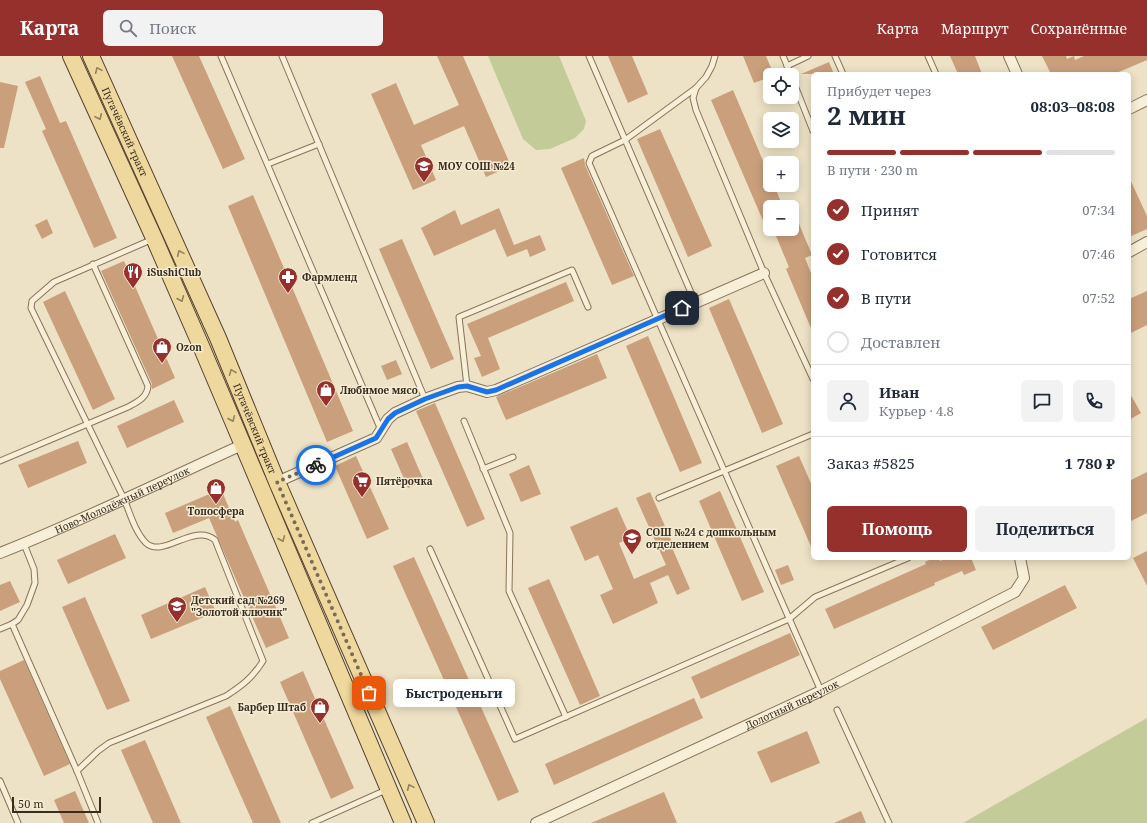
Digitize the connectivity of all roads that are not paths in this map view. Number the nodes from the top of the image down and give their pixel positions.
1 (71, 56) edge
2 (91, 56) edge
3 (221, 56) edge
4 (282, 56) edge
5 (589, 56) edge
6 (715, 56) edge
7 (783, 56) edge
8 (808, 56) edge
9 (835, 56) edge
10 (928, 56) edge
11 (1009, 56) edge
12 (787, 66) joint
13 (842, 72) edge
14 (935, 72) edge
15 (1016, 72) edge
16 (696, 88) junction
17 (799, 96) edge
18 (1147, 100) edge
19 (1131, 108) edge
20 (811, 126) edge
21 (625, 140) junction
22 (319, 144) junction
23 (268, 164) junction
24 (154, 238) junction
25 (1147, 242) edge
26 (1131, 251) edge
27 (93, 264) junction
28 (764, 273) junction
29 (695, 302) junction
30 (588, 307) dead end
31 (657, 319) junction
32 (811, 375) edge
33 (467, 386) junction
34 (425, 399) junction
35 (464, 421) dead end
36 (87, 424) junction
37 (381, 431) junction
38 (811, 435) edge
39 (242, 445) junction
40 (512, 457) dead end
41 (0, 461) edge
42 (483, 469) junction
43 (724, 471) junction
44 (277, 482) junction
45 (659, 498) dead end
46 (124, 499) junction
47 (24, 544) junction
48 (430, 549) dead end
49 (0, 553) edge
50 (903, 560) edge
51 (1021, 560) edge
52 (789, 618) junction
53 (12, 624) junction
54 (0, 629) edge
55 (821, 691) junction
56 (837, 710) dead end
57 (566, 717) junction
58 (77, 771) junction
59 (0, 781) edge
60 (389, 789) junction
61 (18, 823) edge
62 (98, 823) edge
63 (312, 823) edge
64 (403, 823) edge
65 (426, 823) edge
66 (536, 823) edge
67 (889, 823) edge

1 -> 24 main road, Пугачёвский тракт
44 -> 2 main road, Пугачёвский тракт
3 - 23 lane
4 - 22 lane
5 - 21 lane
6 - 16 lane
7 - 12 lane
8 - 12 lane
9 - 13 lane
10 - 14 lane
11 - 15 street
16 - 21 lane
16 - 28 lane
17 - 20 lane
18 - 19 street
21 - 29 lane
21 - 31 lane
22 - 23 lane
22 - 34 lane
23 - 37 lane
24 - 27 lane
24 -> 39 main road, Пугачёвский тракт
25 - 26 street
27 - 36 lane
27 - 36 lane
28 - 29 street
28 - 32 lane
29 - 31 street
30 - 33 lane
31 - 33 street
31 - 43 lane
33 - 34 street
34 - 37 street
35 - 42 lane
36 - 41 lane
36 - 46 lane
37 - 44 street
38 - 43 lane
39 - 46 street, Ново-Молодёжный переулок
39 -> 60 main road, Пугачёвский тракт
40 - 42 lane
42 - 57 lane
43 - 45 lane
43 - 52 lane
65 -> 44 main road, Пугачёвский тракт
46 - 47 street, Ново-Молодёжный переулок
46 - 58 lane
47 - 49 street, Ново-Молодёжный переулок
47 - 53 lane
48 - 57 lane
50 - 52 lane
51 - 55 street, Долотный переулок
52 - 55 lane
52 - 57 lane
53 - 54 lane
53 - 58 lane
55 - 66 street, Долотный переулок
56 - 67 lane
58 - 62 lane
59 - 61 lane
60 - 63 lane
60 - 64 main road, Пугачёвский тракт

